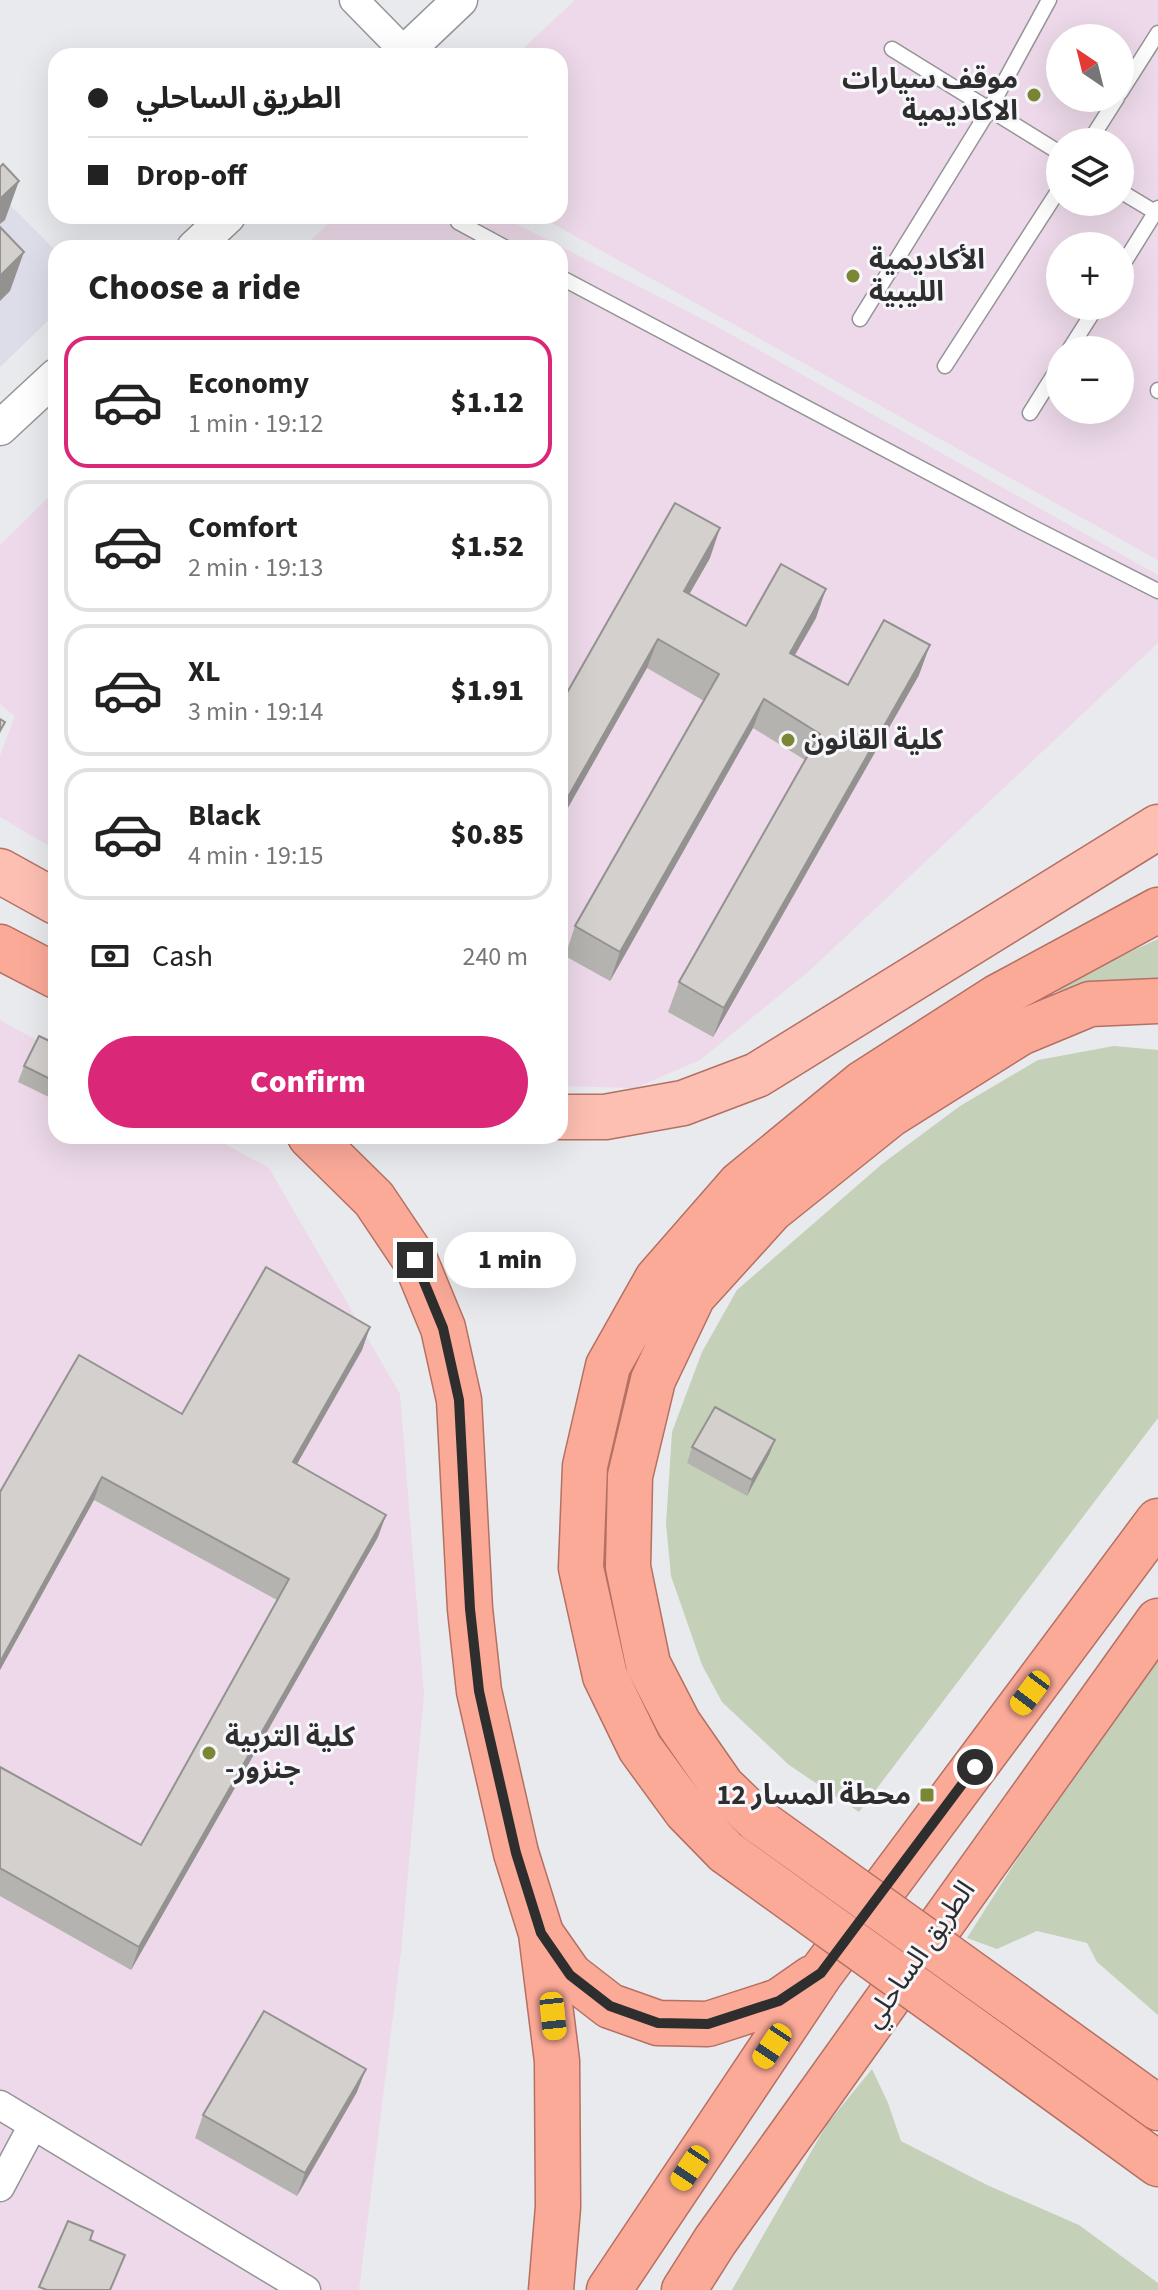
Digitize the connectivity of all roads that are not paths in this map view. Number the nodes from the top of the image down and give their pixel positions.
1 (354, 0) edge
2 (460, 0) edge
3 (1049, 0) edge
4 (1158, 33) edge
5 (398, 48) edge
6 (409, 48) edge
7 (892, 49) dead end
8 (1134, 71) edge
9 (989, 110) junction
10 (1046, 145) edge
11 (1134, 198) edge
12 (1046, 210) edge
13 (1157, 210) edge
14 (220, 224) edge
15 (462, 224) edge
16 (202, 240) edge
17 (491, 240) edge
18 (1134, 247) edge
19 (568, 281) edge
20 (860, 319) dead end
21 (945, 366) dead end
22 (48, 383) edge
23 (1046, 387) edge
24 (1030, 413) dead end
25 (0, 428) edge
26 (1158, 591) edge
27 (1158, 827) edge
28 (0, 871) edge
29 (48, 898) edge
30 (1158, 910) edge
31 (0, 947) edge
32 (48, 972) edge
33 (1158, 1001) edge
34 (568, 1117) edge
35 (318, 1144) edge
36 (1158, 1521) edge
37 (1158, 1621) edge
38 (541, 1933) junction
39 (821, 1973) junction
40 (0, 2105) edge
41 (1158, 2108) edge
42 (33, 2125) junction
43 (1157, 2163) edge
44 (0, 2187) edge
45 (715, 2241) junction
46 (306, 2290) edge
47 (551, 2290) edge
48 (609, 2290) edge
49 (684, 2290) edge
50 (699, 2290) edge

1 - 5 street
2 - 6 street
3 - 9 lane
4 - 8 lane
7 - 9 lane
9 - 10 lane
9 - 20 lane
11 - 13 lane
12 - 21 lane
13 - 18 lane
14 - 16 street
15 - 17 lane
19 - 26 lane
22 - 25 street
23 - 24 lane
27 - 34 main road
28 - 29 main road
30 - 43 highway, bridge
31 - 32 highway
33 - 41 highway, bridge
35 - 38 highway
36 - 39 highway
37 - 45 highway, الطريق الساحلي
38 - 39 highway
38 - 47 highway
39 - 48 highway
40 - 42 street
42 - 44 street
42 - 46 street
45 - 49 highway, الطريق الساحلي
45 - 50 highway

